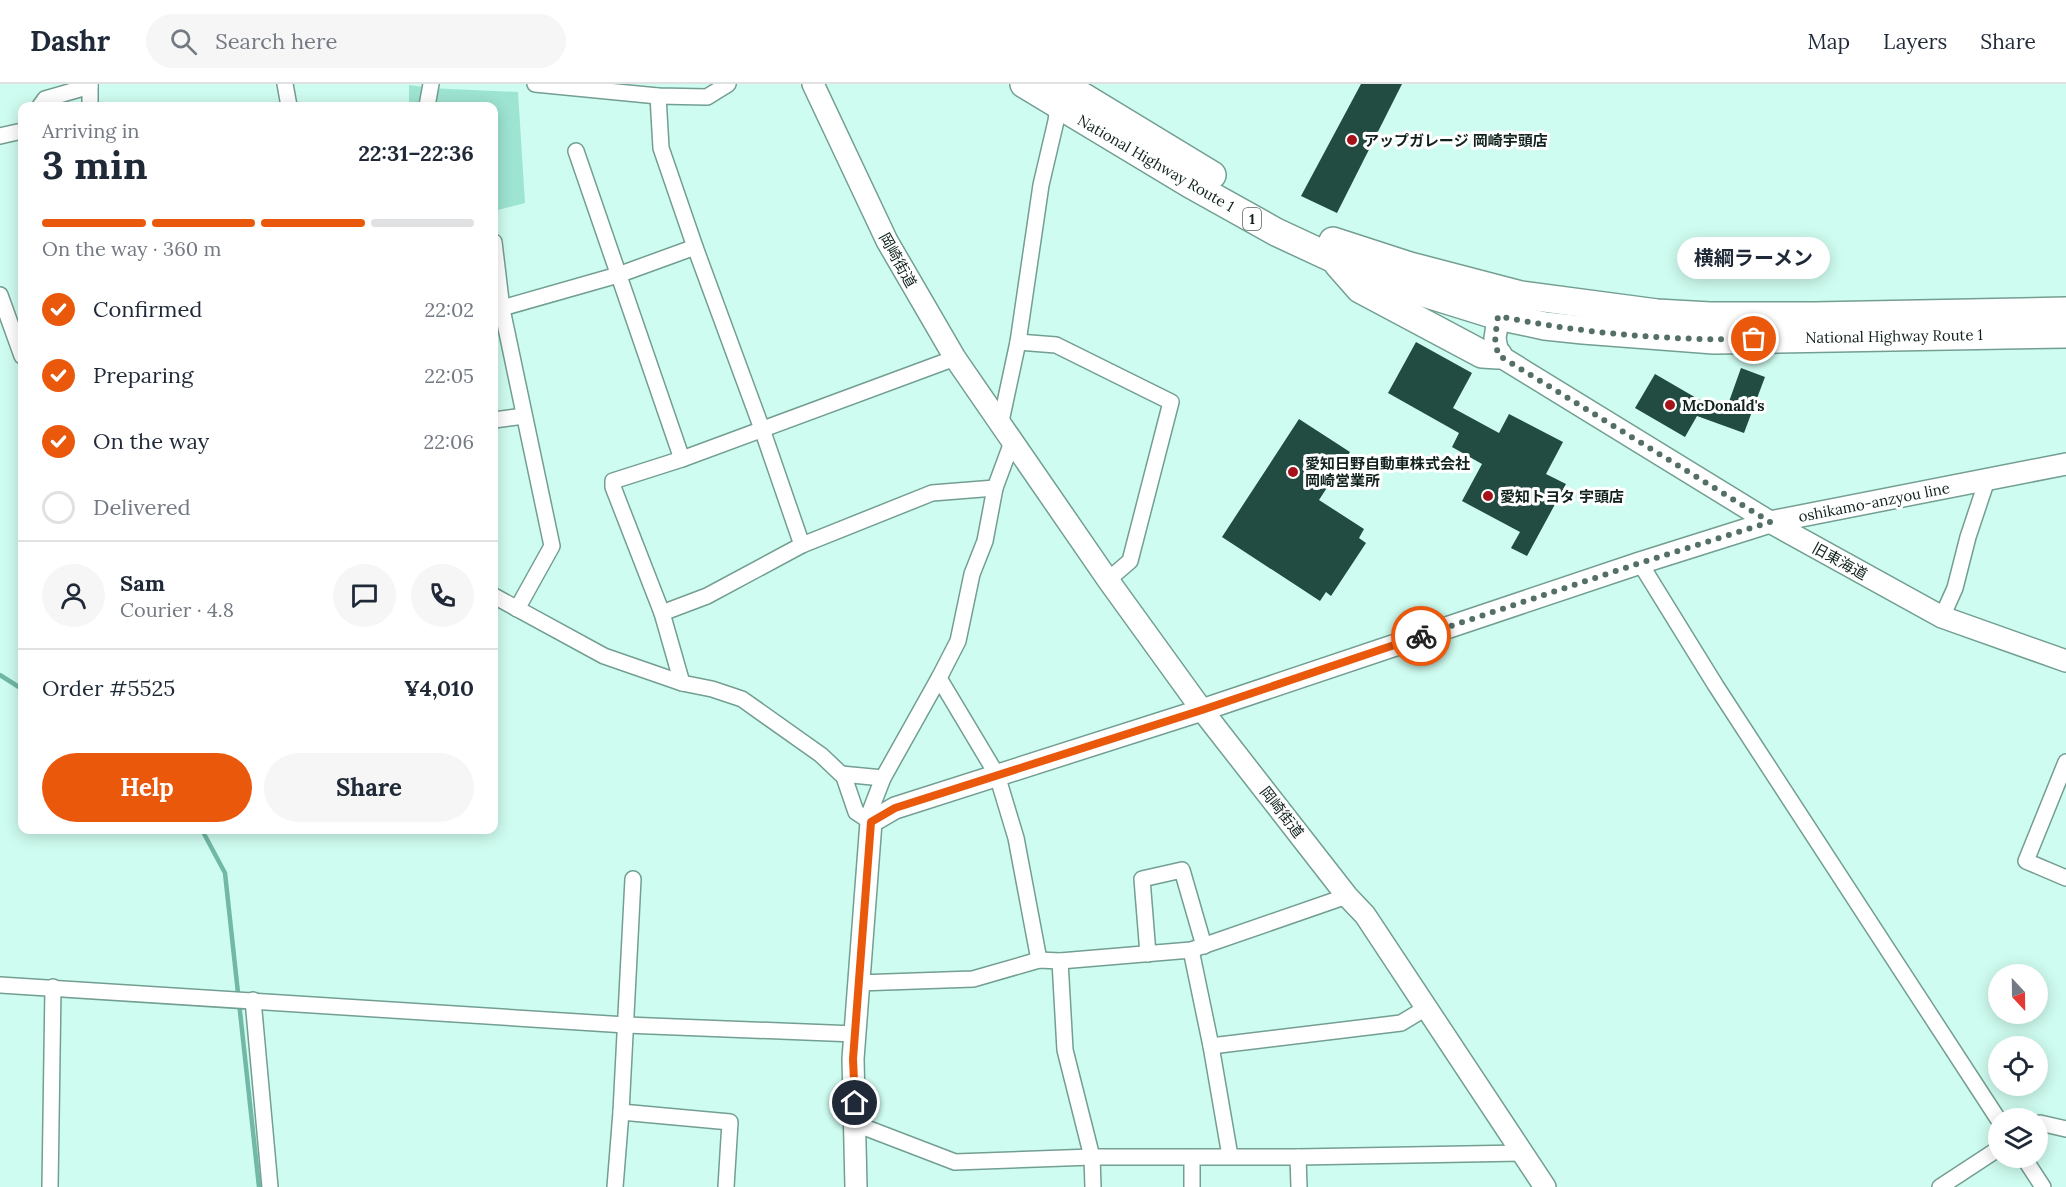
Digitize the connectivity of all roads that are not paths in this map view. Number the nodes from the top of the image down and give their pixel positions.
1 (285, 84) edge
2 (431, 84) edge
3 (536, 84) edge
4 (728, 84) edge
5 (813, 84) edge
6 (1024, 84) edge
7 (90, 85) edge
8 (649, 91) edge
9 (1060, 94) edge
10 (43, 102) edge
11 (90, 102) edge
12 (288, 102) edge
13 (428, 102) edge
14 (18, 132) edge
15 (0, 136) edge
16 (576, 151) dead end
17 (695, 247) junction
18 (1334, 260) junction
19 (618, 275) junction
20 (0, 295) edge
21 (1501, 303) junction
22 (498, 310) edge
23 (2066, 311) edge
24 (2066, 334) edge
25 (1018, 342) junction
26 (18, 345) edge
27 (1498, 355) junction
28 (954, 358) junction
29 (524, 416) junction
30 (498, 419) edge
31 (762, 429) junction
32 (1006, 434) junction
33 (682, 459) junction
34 (2066, 464) edge
35 (1988, 480) junction
36 (995, 488) junction
37 (1770, 522) junction
38 (802, 545) junction
39 (1640, 563) junction
40 (1108, 580) junction
41 (498, 598) edge
42 (517, 609) junction
43 (662, 613) junction
44 (1942, 617) junction
45 (2066, 661) edge
46 (939, 678) junction
47 (682, 683) junction
48 (1202, 710) junction
49 (2066, 762) edge
50 (843, 774) junction
51 (997, 775) junction
52 (883, 778) junction
53 (871, 822) junction
54 (2066, 878) edge
55 (633, 879) dead end
56 (1347, 896) junction
57 (1198, 948) junction
58 (1148, 954) junction
59 (1038, 960) junction
60 (1060, 961) junction
61 (858, 983) junction
62 (0, 985) edge
63 (53, 987) junction
64 (246, 1000) junction
65 (1426, 1008) junction
66 (626, 1025) junction
67 (855, 1034) junction
68 (1211, 1046) junction
69 (1991, 1108) edge
70 (621, 1112) junction
71 (856, 1124) junction
72 (2048, 1125) edge
73 (2066, 1129) edge
74 (1522, 1153) junction
75 (1092, 1156) junction
76 (1230, 1156) junction
77 (1988, 1156) edge
78 (1298, 1157) junction
79 (1192, 1158) junction
80 (2031, 1168) edge
81 (50, 1187) edge
82 (270, 1187) edge
83 (615, 1187) edge
84 (726, 1187) edge
85 (856, 1187) edge
86 (1093, 1187) edge
87 (1192, 1187) edge
88 (1299, 1187) edge
89 (1545, 1187) edge
90 (1940, 1187) edge
91 (2043, 1187) edge

1 - 12 street
2 - 13 street
3 - 8 street
4 - 8 street
5 - 28 street, 岡崎街道
6 - 9 highway, National Highway Route 1 / 1
7 - 10 street
7 - 11 street
8 - 17 street
9 - 18 highway, National Highway Route 1 / 1
9 - 21 highway, National Highway Route 1 / 1
9 - 25 street
14 - 15 street
16 - 19 street
17 - 19 street
17 - 31 street
18 - 21 highway, National Highway Route 1 / 1
18 - 27 highway
19 - 22 street
19 - 33 street
20 - 26 street
21 - 23 highway, National Highway Route 1 / 1
21 - 24 highway, National Highway Route 1 / 1
21 - 27 street
22 - 29 street
25 - 32 street
25 - 40 street
27 - 37 street, 旧東海道
28 - 31 street
28 - 32 street, 岡崎街道
29 - 30 street
29 - 42 street
31 - 33 street
31 - 38 street
32 - 36 street
32 - 40 street, 岡崎街道
33 - 43 street
34 - 35 street, oshikamo-anzyou line
35 - 37 street, oshikamo-anzyou line
35 - 44 street
36 - 38 street
36 - 46 street
37 - 39 street, oshikamo-anzyou line
37 - 44 street, 旧東海道
38 - 43 street
39 - 48 street, oshikamo-anzyou line
39 - 69 street
40 - 48 street, 岡崎街道
41 - 42 street
42 - 47 street
43 - 47 street
44 - 45 street, 旧東海道
46 - 51 street
46 - 52 street
47 - 50 street
48 - 51 street, oshikamo-anzyou line
48 - 56 street, 岡崎街道
49 - 54 street
50 - 52 street
50 - 53 street
51 - 53 street, oshikamo-anzyou line
51 - 59 street
52 - 53 street
53 - 61 street
55 - 66 street
56 - 57 street
56 - 65 street, 岡崎街道
57 - 58 street
57 - 58 street
57 - 68 street
58 - 60 street
59 - 60 street
59 - 61 street
60 - 75 street
61 - 67 street
62 - 63 street
63 - 64 street
63 - 81 street
64 - 66 street
64 - 82 street
65 - 68 street
65 - 74 street, 岡崎街道
66 - 67 street
66 - 70 street
67 - 71 street
68 - 76 street
70 - 83 street
70 - 84 street
71 - 75 street
71 - 85 street
72 - 73 street
74 - 78 street
74 - 89 street, 岡崎街道
75 - 79 street
75 - 86 street
76 - 78 street
76 - 79 street
77 - 90 street
78 - 88 street
79 - 87 street
80 - 91 street

